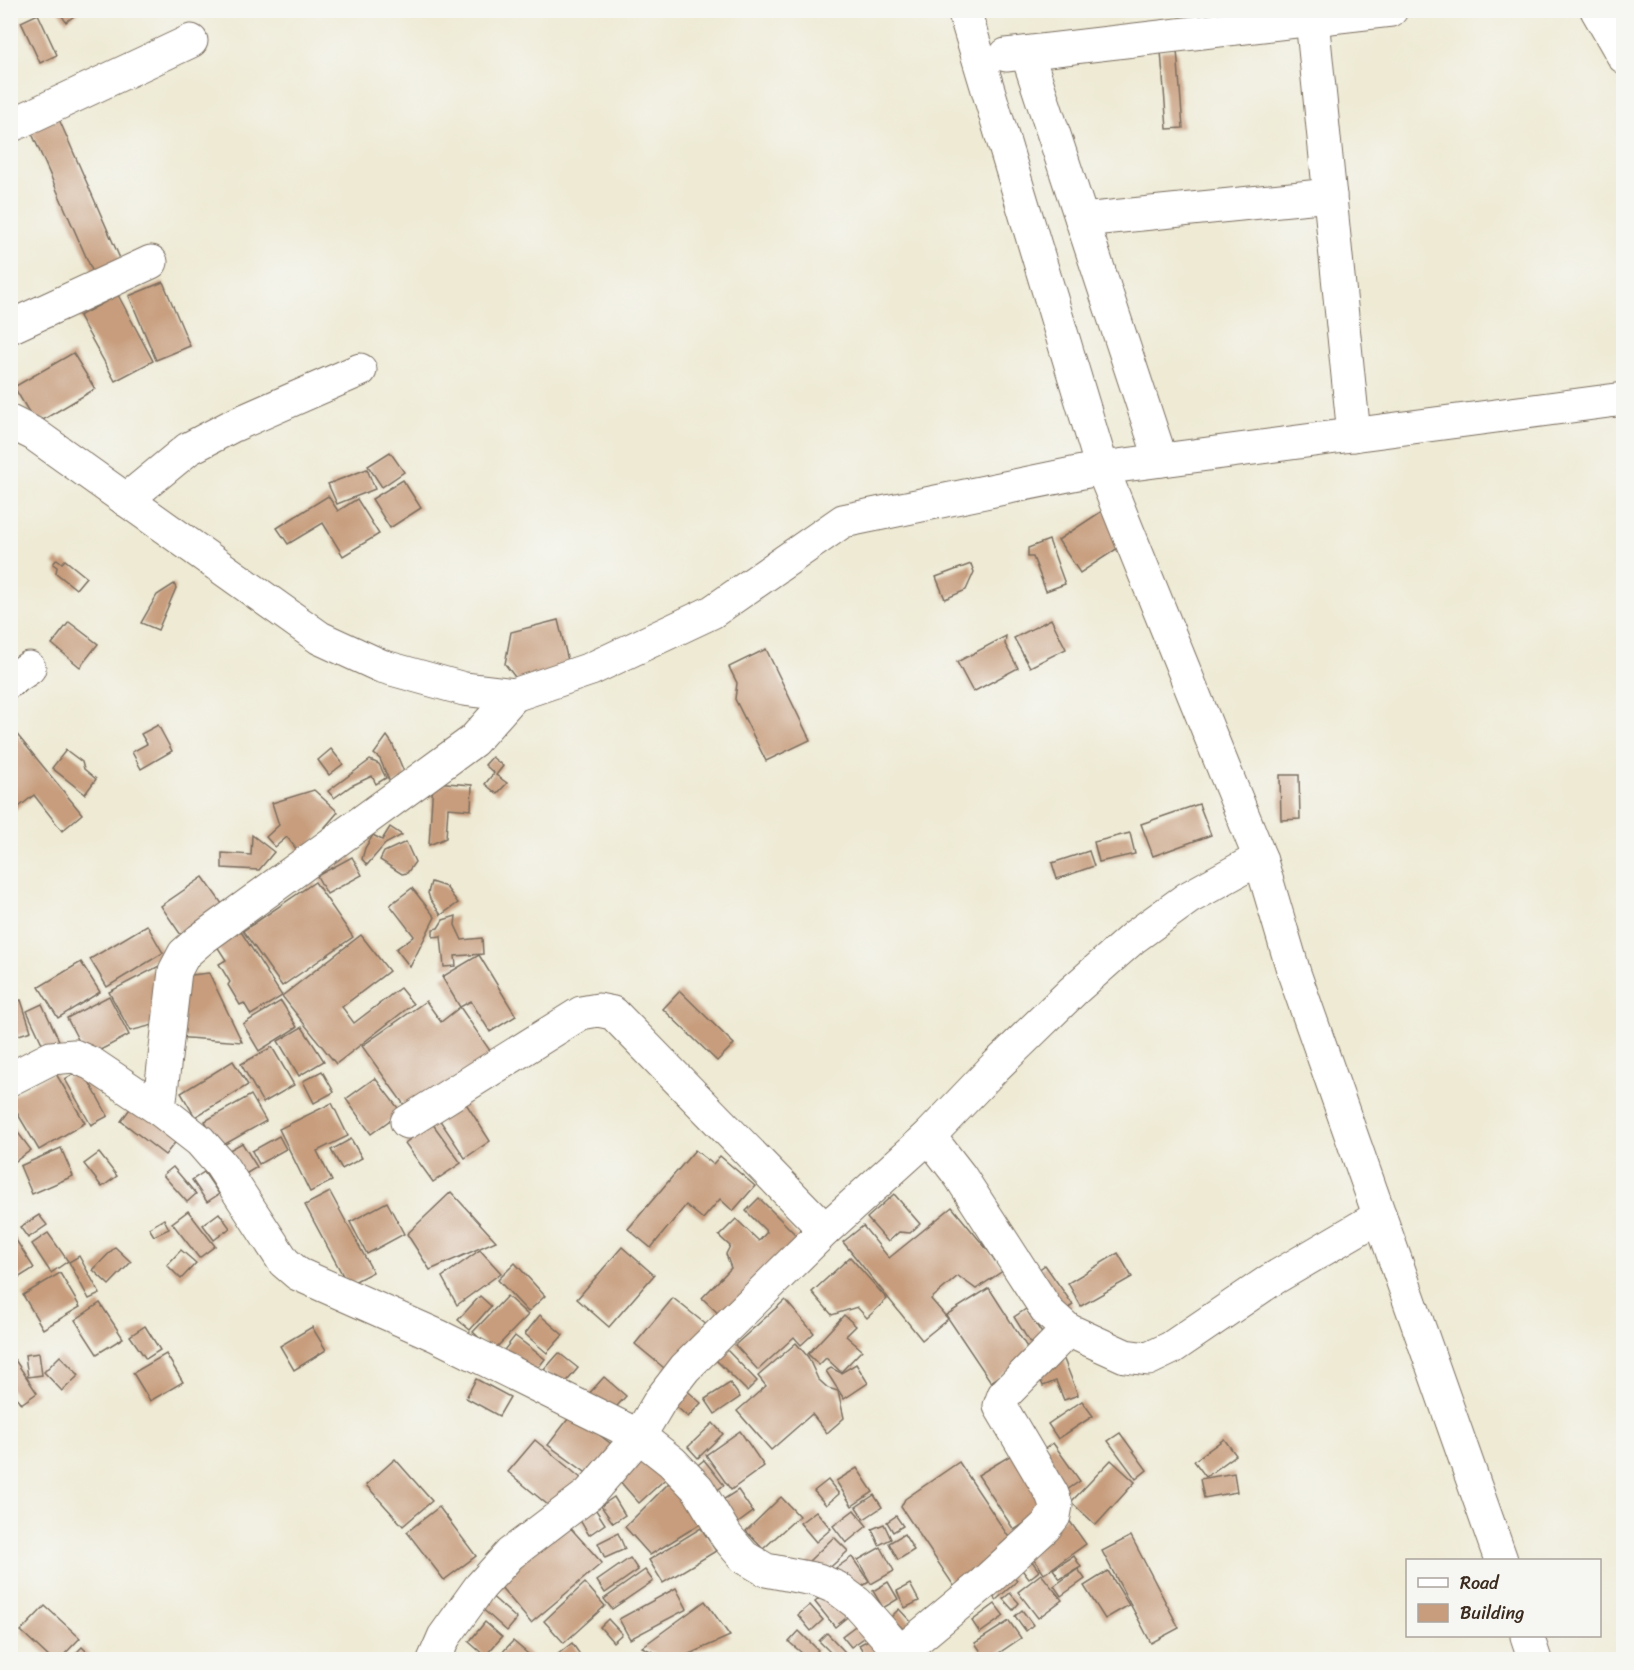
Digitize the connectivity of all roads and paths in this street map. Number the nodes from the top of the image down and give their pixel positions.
1 (964, 10) edge
2 (1391, 10) edge
3 (1597, 10) edge
4 (1312, 19) junction
5 (191, 41) dead end
6 (1027, 53) junction
7 (1623, 57) edge
8 (980, 58) junction
9 (10, 126) edge
10 (1330, 195) junction
11 (1082, 220) junction
12 (151, 262) dead end
13 (10, 327) edge
14 (360, 370) dead end
15 (1623, 399) edge
16 (10, 422) edge
17 (1354, 435) junction
18 (1161, 460) junction
19 (1102, 468) junction
20 (126, 500) junction
21 (514, 695) junction
22 (1260, 858) junction
23 (10, 1079) edge
24 (159, 1109) junction
25 (407, 1122) dead end
26 (929, 1136) junction
27 (1380, 1216) junction
28 (825, 1230) junction
29 (1068, 1330) junction
30 (639, 1436) junction
31 (1501, 1559) edge
32 (1528, 1637) edge
33 (904, 1656) edge
34 (434, 1659) edge
35 (1535, 1659) edge

1 - 8 street
2 - 4 street
3 - 7 street
4 - 6 street
4 - 10 street
5 - 9 street
6 - 8 street
6 - 11 street
8 - 19 street
10 - 11 street
10 - 17 street
11 - 18 street
12 - 13 street
14 - 20 street
15 - 17 street
16 - 20 street
17 - 18 street
18 - 19 street
19 - 21 street
19 - 22 street
20 - 21 street
21 - 24 street
22 - 26 street
22 - 27 street
23 - 24 street
24 - 30 street
25 - 28 street
26 - 28 street
26 - 29 street
27 - 29 street
27 - 31 street
28 - 30 street
29 - 33 street
30 - 33 street
30 - 34 street
32 - 35 street

